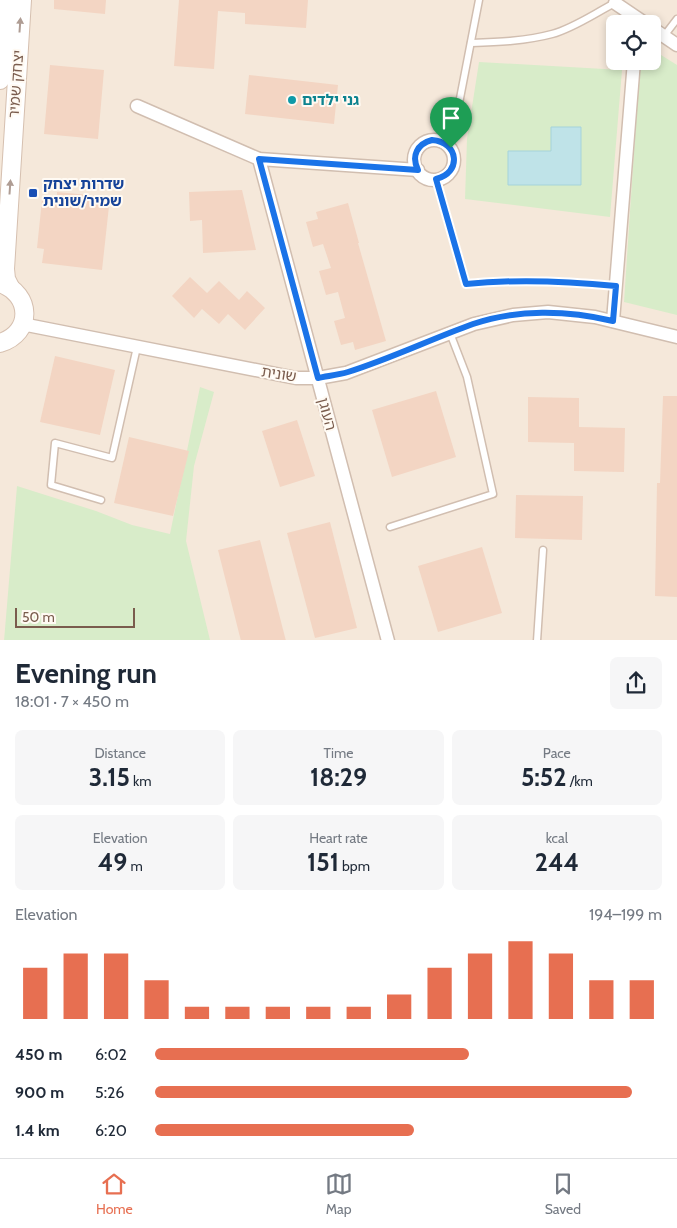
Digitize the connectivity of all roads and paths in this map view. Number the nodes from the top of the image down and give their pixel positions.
1 (5, 0) edge
2 (22, 0) edge
3 (479, 0) edge
4 (613, 1) edge
5 (631, 15) edge
6 (677, 19) edge
7 (661, 34) edge
8 (664, 36) junction
9 (471, 43) junction
10 (677, 45) edge
11 (633, 70) edge
12 (0, 80) edge
13 (137, 106) dead end
14 (446, 144) junction
15 (259, 159) junction
16 (418, 170) junction
17 (436, 179) junction
18 (5, 285) edge
19 (616, 286) junction
20 (613, 321) junction
21 (22, 324) junction
22 (450, 333) junction
23 (677, 337) edge
24 (2, 345) edge
25 (137, 347) junction
26 (318, 378) junction
27 (102, 500) dead end
28 (390, 527) dead end
29 (543, 550) dead end
30 (388, 640) edge
31 (538, 640) edge

1 - 12 street, יצחק שמיר
18 -> 2 street, יצחק שמיר
3 - 9 lane
4 - 5 street
4 - 9 lane
6 - 8 lane
7 - 8 street
8 - 10 street
9 - 14 lane
11 - 19 street
13 - 15 street
14 - 16 street
14 - 17 street
15 - 16 street
15 - 26 street, העוגן
16 - 17 street
17 - 19 lane
18 - 21 street
19 - 20 street
20 - 22 street, שונית
20 - 23 street, שונית
21 - 24 street
21 - 25 street, שונית
22 - 26 street, שונית
22 - 28 lane
25 - 26 street, שונית
25 - 27 lane
26 - 30 street, העוגן
29 - 31 lane

